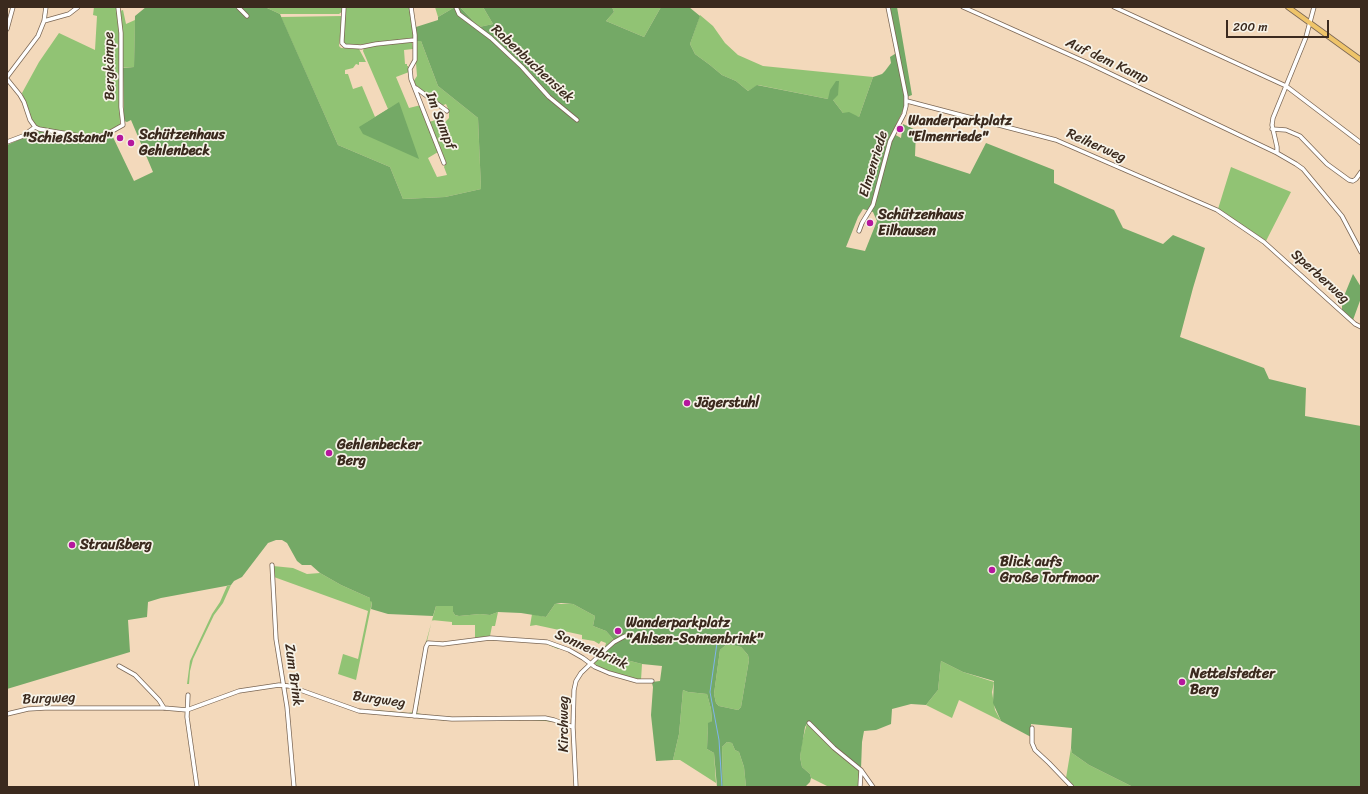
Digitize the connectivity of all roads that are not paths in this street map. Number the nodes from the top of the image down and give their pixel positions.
1 (13, 7) edge
2 (46, 7) edge
3 (78, 7) edge
4 (118, 7) edge
5 (238, 7) edge
6 (344, 7) edge
7 (411, 7) edge
8 (456, 7) edge
9 (888, 7) edge
10 (963, 7) edge
11 (1114, 7) edge
12 (1288, 7) edge
13 (1314, 7) edge
14 (247, 16) dead end
15 (44, 20) junction
16 (1310, 24) junction
17 (7, 29) edge
18 (414, 40) junction
19 (1361, 60) edge
20 (7, 78) edge
21 (1286, 86) junction
22 (415, 88) junction
23 (907, 101) junction
24 (447, 111) dead end
25 (577, 120) dead end
26 (35, 127) junction
27 (1272, 129) junction
28 (7, 142) edge
29 (1361, 143) edge
30 (1277, 153) junction
31 (444, 163) dead end
32 (1361, 172) edge
33 (859, 231) dead end
34 (1264, 242) joint
35 (1361, 252) edge
36 (1361, 327) edge
37 (272, 565) dead end
38 (625, 636) dead end
39 (591, 664) junction
40 (119, 666) dead end
41 (652, 681) dead end
42 (283, 685) junction
43 (188, 695) dead end
44 (164, 708) junction
45 (187, 710) junction
46 (7, 714) edge
47 (414, 716) junction
48 (809, 723) dead end
49 (573, 727) junction
50 (1032, 728) dead end
51 (860, 770) junction
52 (197, 787) edge
53 (294, 787) edge
54 (576, 787) edge
55 (860, 787) edge
56 (873, 787) edge
57 (1072, 787) edge

1 - 17 street
2 - 15 street
3 - 15 street
4 - 26 street, Bergkämpe
5 - 14 street
6 - 18 street
7 - 18 street, Im Sumpf
8 - 25 street, Rabenbuchensiek
9 - 23 street, Elmenriede
10 - 30 street, Auf dem Kamp
11 - 21 street
12 - 16 main road
13 - 16 street
15 - 20 street
16 - 19 main road
16 - 21 street
18 - 22 street, Im Sumpf
20 - 26 street
21 - 27 street
21 - 29 street
22 - 24 street
22 - 31 street, Im Sumpf
23 - 33 street, Elmenriede
23 - 34 street, Reiherweg
26 - 28 street
27 - 30 street
27 - 32 street
30 - 35 street, Auf dem Kamp
34 - 36 street, Sperberweg
37 - 42 street, Zum Brink
38 - 39 street, Kirchweg
39 - 41 street, Sonnenbrink
39 - 47 street, Sonnenbrink
39 - 49 street, Kirchweg
40 - 44 street
42 - 45 street, Burgweg
42 - 47 street, Burgweg
42 - 53 street, Zum Brink
43 - 45 street
44 - 45 street, Burgweg
44 - 46 street, Burgweg
45 - 52 street
47 - 49 street, Burgweg
48 - 51 street
49 - 54 street, Kirchweg
50 - 57 street
51 - 55 street
51 - 56 street

